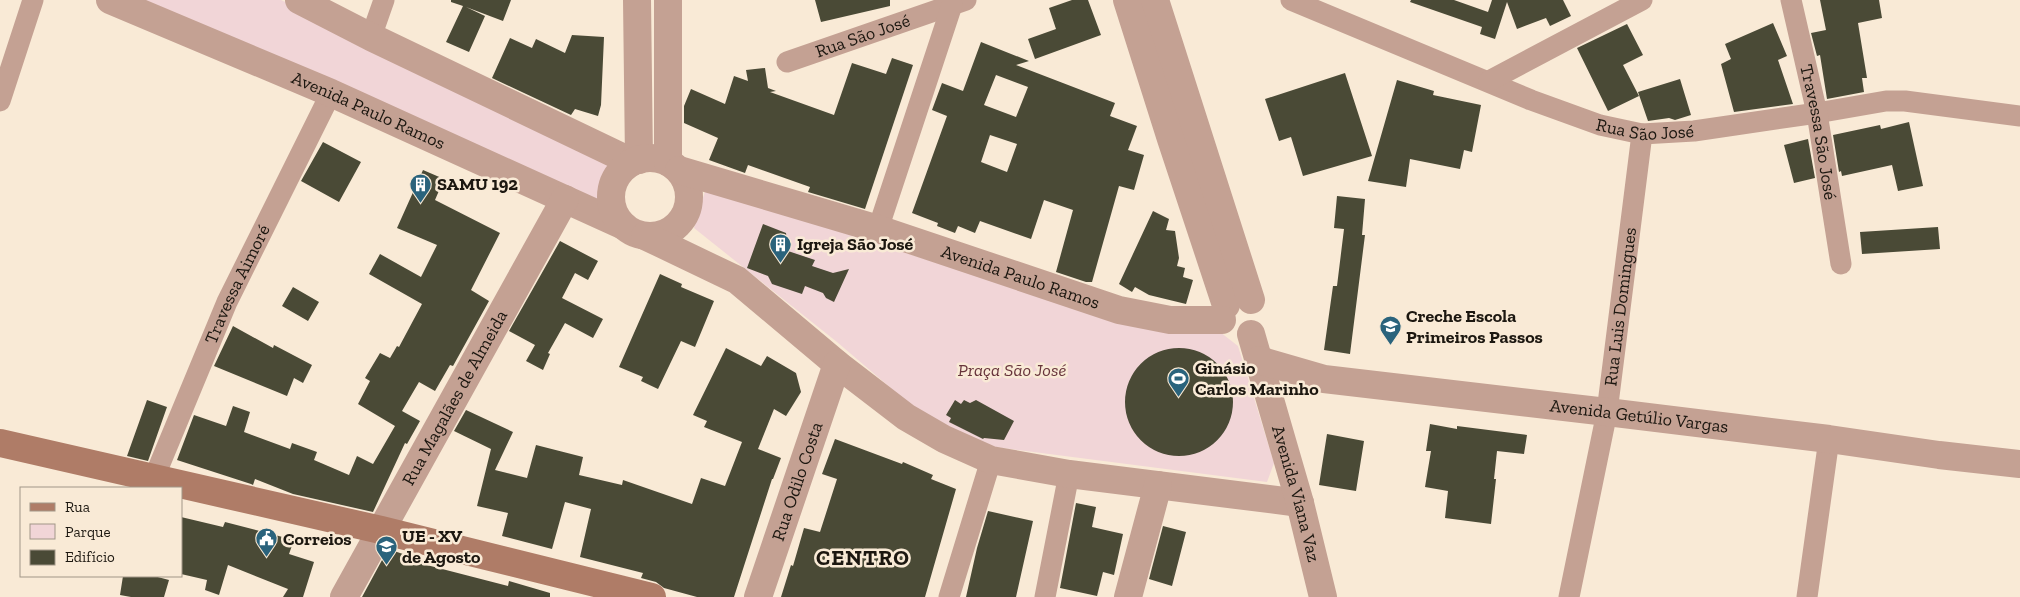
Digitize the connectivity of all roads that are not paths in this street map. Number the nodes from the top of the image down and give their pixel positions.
1 (32, 0) edge
2 (110, 0) edge
3 (299, 0) edge
4 (384, 0) edge
5 (637, 0) edge
6 (668, 0) edge
7 (1127, 0) edge
8 (1155, 0) edge
9 (1291, 0) edge
10 (1642, 0) edge
11 (1791, 0) edge
12 (959, 3) edge
13 (371, 37) junction
14 (787, 62) dead end
15 (1489, 81) junction
16 (331, 93) junction
17 (0, 101) edge
18 (1817, 113) junction
19 (2020, 116) edge
20 (1197, 132) junction
21 (1642, 134) junction
22 (1171, 139) junction
23 (635, 161) junction
24 (673, 166) junction
25 (565, 199) junction
26 (878, 229) junction
27 (635, 231) junction
28 (1841, 264) dead end
29 (1233, 308) junction
30 (1259, 360) junction
31 (837, 364) junction
32 (1607, 412) junction
33 (1829, 439) junction
34 (0, 444) edge
35 (991, 460) junction
36 (2020, 464) edge
37 (1069, 474) junction
38 (154, 478) junction
39 (1158, 484) junction
40 (1300, 503) junction
41 (381, 530) junction
42 (344, 597) edge
43 (652, 597) edge
44 (758, 597) edge
45 (949, 597) edge
46 (1045, 597) edge
47 (1128, 597) edge
48 (1323, 597) edge
49 (1569, 597) edge
50 (1807, 597) edge

1 - 17 street
2 - 16 street, Avenida Paulo Ramos
3 - 13 street
4 - 13 street
5 - 23 street
6 - 24 street
7 - 22 street
8 - 20 street
9 - 15 street, Rua São José
10 - 15 street
11 - 18 street, Travessa São José
12 - 14 street, Rua São José
12 - 26 street
13 - 23 street
15 - 21 street, Rua São José
16 - 25 street, Avenida Paulo Ramos
16 - 38 street, Travessa Aimoré
18 - 19 street, Rua São José
18 - 21 street, Rua São José
18 - 28 street, Travessa São José
20 - 22 street
20 - 29 street
21 - 32 street, Rua Luis Domingues
22 - 29 street
23 - 24 street
23 - 27 street
24 - 26 street, Avenida Paulo Ramos
24 - 27 street
25 - 27 street, Avenida Paulo Ramos
25 - 41 street, Rua Magalães de Almeida
26 - 29 street, Avenida Paulo Ramos
27 - 31 street, Avenida Paulo Ramos
29 - 30 street, Avenida Viana Vaz
30 - 32 street, Avenida Getúlio Vargas
30 - 40 street, Avenida Viana Vaz
31 - 35 street
31 - 44 street, Rua Odilo Costa
32 - 33 street, Avenida Getúlio Vargas
32 - 49 street, Rua Luis Domingues
33 - 36 street, Avenida Getúlio Vargas
33 - 50 street
34 - 38 main road
35 - 37 street
35 - 45 street
37 - 39 street
37 - 46 street
38 - 41 main road
39 - 40 street
39 - 47 street
40 - 48 street, Avenida Viana Vaz
41 - 42 street, Rua Magalães de Almeida
41 - 43 main road

